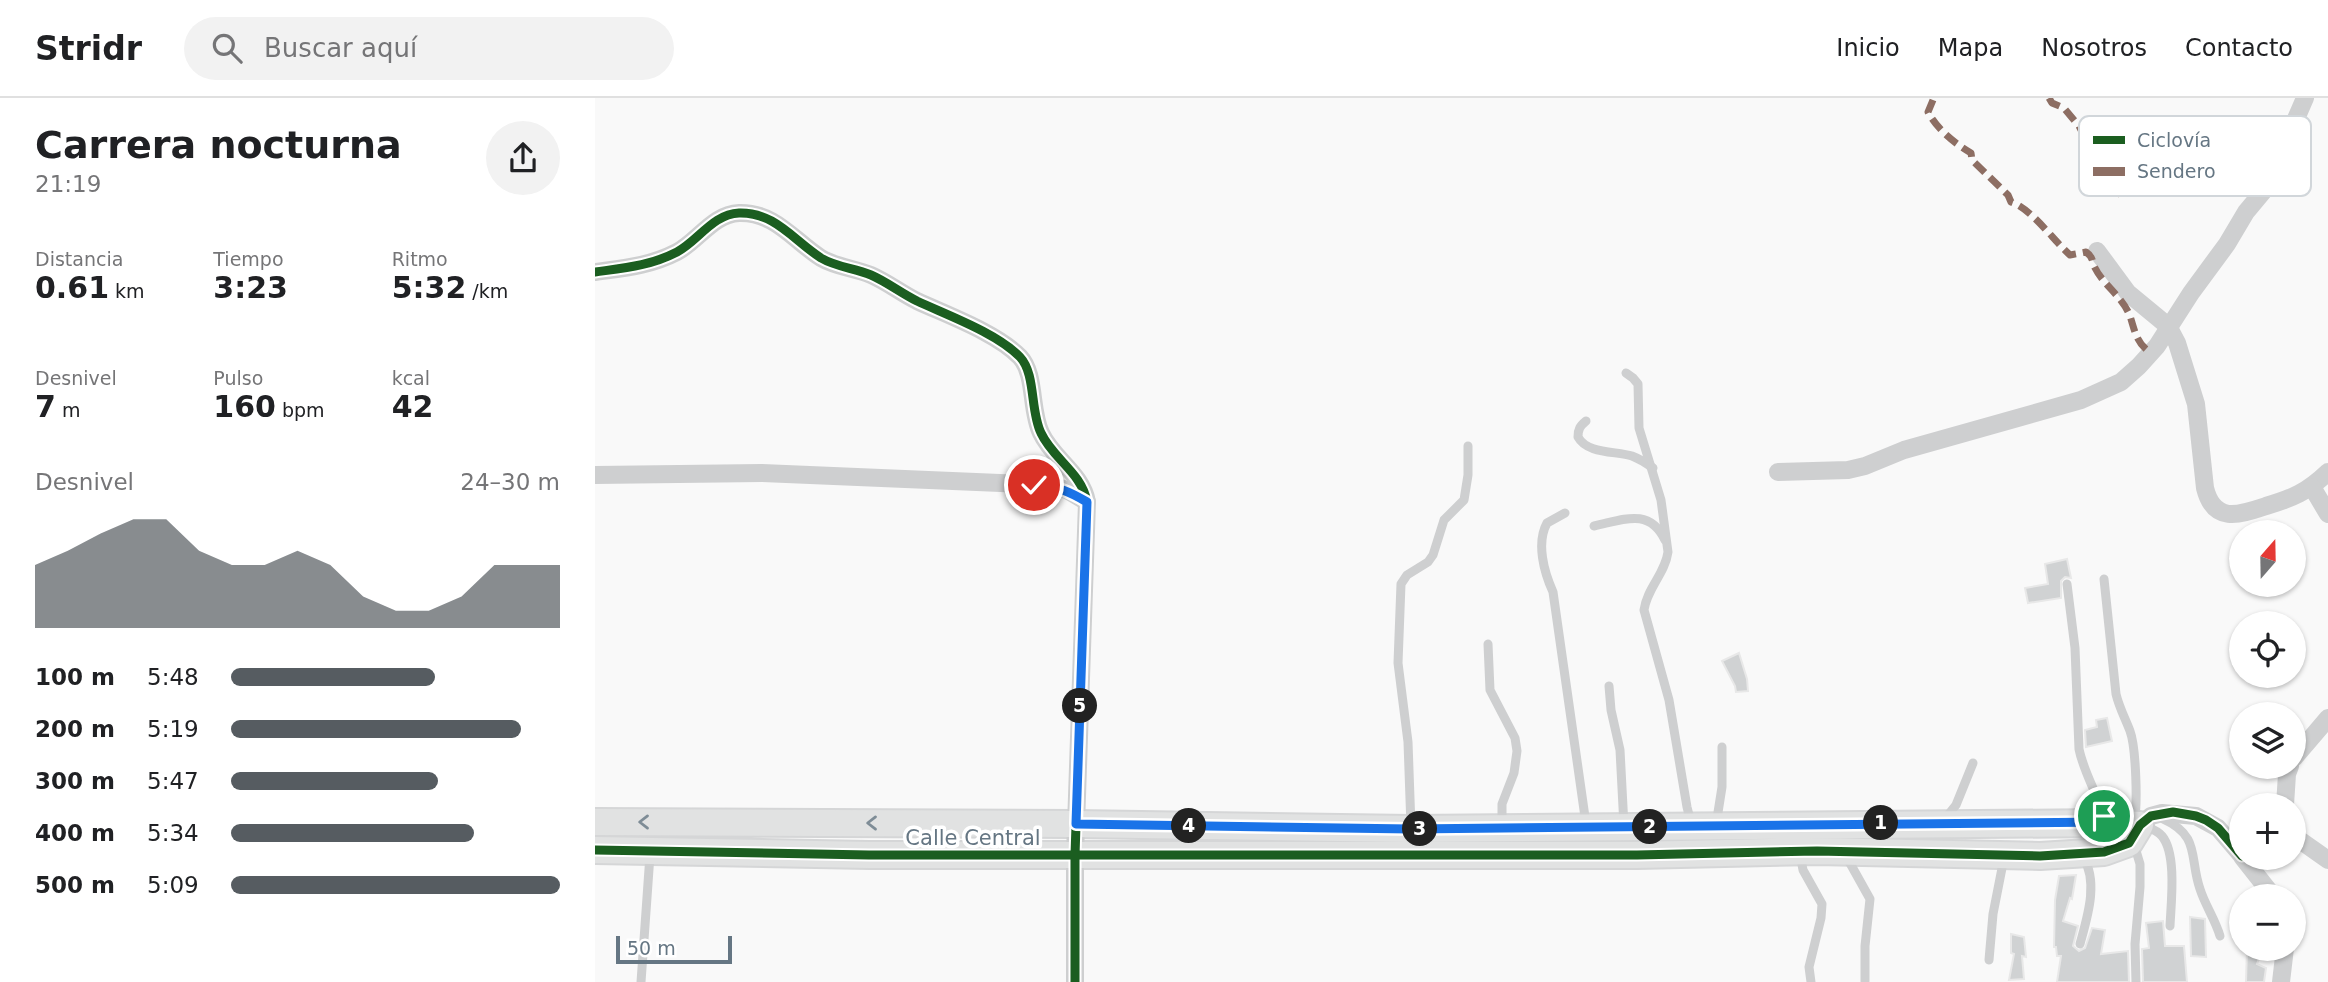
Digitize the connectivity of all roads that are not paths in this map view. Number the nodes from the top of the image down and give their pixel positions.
1 (2305, 98) edge
2 (2297, 116) edge
3 (2259, 196) edge
4 (2097, 251) dead end
5 (595, 272) edge
6 (2168, 326) junction
7 (1626, 373) dead end
8 (1586, 421) dead end
9 (1468, 446) dead end
10 (1653, 468) junction
11 (1778, 472) dead end
12 (2328, 472) edge
13 (595, 475) edge
14 (2312, 487) junction
15 (1087, 502) junction
16 (1565, 513) dead end
17 (2328, 514) edge
18 (1594, 526) dead end
19 (1667, 545) junction
20 (2105, 579) dead end
21 (2067, 584) dead end
22 (1488, 644) dead end
23 (1609, 686) dead end
24 (2328, 718) edge
25 (2306, 744) edge
26 (1722, 747) dead end
27 (1973, 763) dead end
28 (595, 822) edge
29 (2106, 822) junction
30 (1942, 823) junction
31 (1076, 824) junction
32 (1586, 827) junction
33 (1624, 827) junction
34 (2139, 827) junction
35 (1502, 828) junction
36 (1411, 829) junction
37 (1704, 840) junction
38 (2229, 841) edge
39 (2306, 844) edge
40 (595, 850) edge
41 (650, 851) junction
42 (1800, 852) junction
43 (1844, 852) junction
44 (2081, 853) junction
45 (1075, 855) junction
46 (2005, 855) junction
47 (2328, 860) edge
48 (2252, 870) edge
49 (2263, 884) edge
50 (2170, 926) dead end
51 (2220, 936) dead end
52 (2080, 944) dead end
53 (1989, 960) dead end
54 (2283, 961) edge
55 (1865, 981) edge
56 (641, 982) edge
57 (1075, 982) edge
58 (1811, 982) edge
59 (2136, 982) edge
60 (2281, 982) edge

1 - 2 street
3 - 6 street
4 - 6 street
5 - 15 street
6 - 11 street
6 - 14 street
7 - 10 lane
8 - 10 lane
9 - 36 lane
10 - 19 lane
12 - 14 street
13 - 15 street
14 - 17 street
15 - 31 street
16 - 32 lane
18 - 19 lane
19 - 37 lane
20 - 34 lane
21 - 29 lane
22 - 35 lane
23 - 33 lane
24 - 25 street
26 - 37 lane
27 - 30 lane
31 -> 28 street, Calle Central
29 - 30 street, Calle Central
29 - 34 street, Calle Central
30 - 37 street, Calle Central
31 - 36 street, Calle Central
31 - 45 street
32 - 33 street, Calle Central
32 - 35 street, Calle Central
33 - 37 street, Calle Central
34 - 38 street, Calle Central
34 - 44 street, Calle Central
34 - 50 lane
34 - 51 lane
34 - 59 lane
35 - 36 street, Calle Central
37 - 42 street, Calle Central
37 - 45 street, Calle Central
39 - 47 street
40 - 41 street, Calle Central
41 - 45 street, Calle Central
41 - 56 lane
42 - 43 street, Calle Central
42 - 58 lane
43 - 46 street, Calle Central
43 - 55 lane
44 - 46 street, Calle Central
44 - 52 lane
45 - 57 street
46 - 53 lane
48 - 49 street, Calle Central
54 - 60 street

